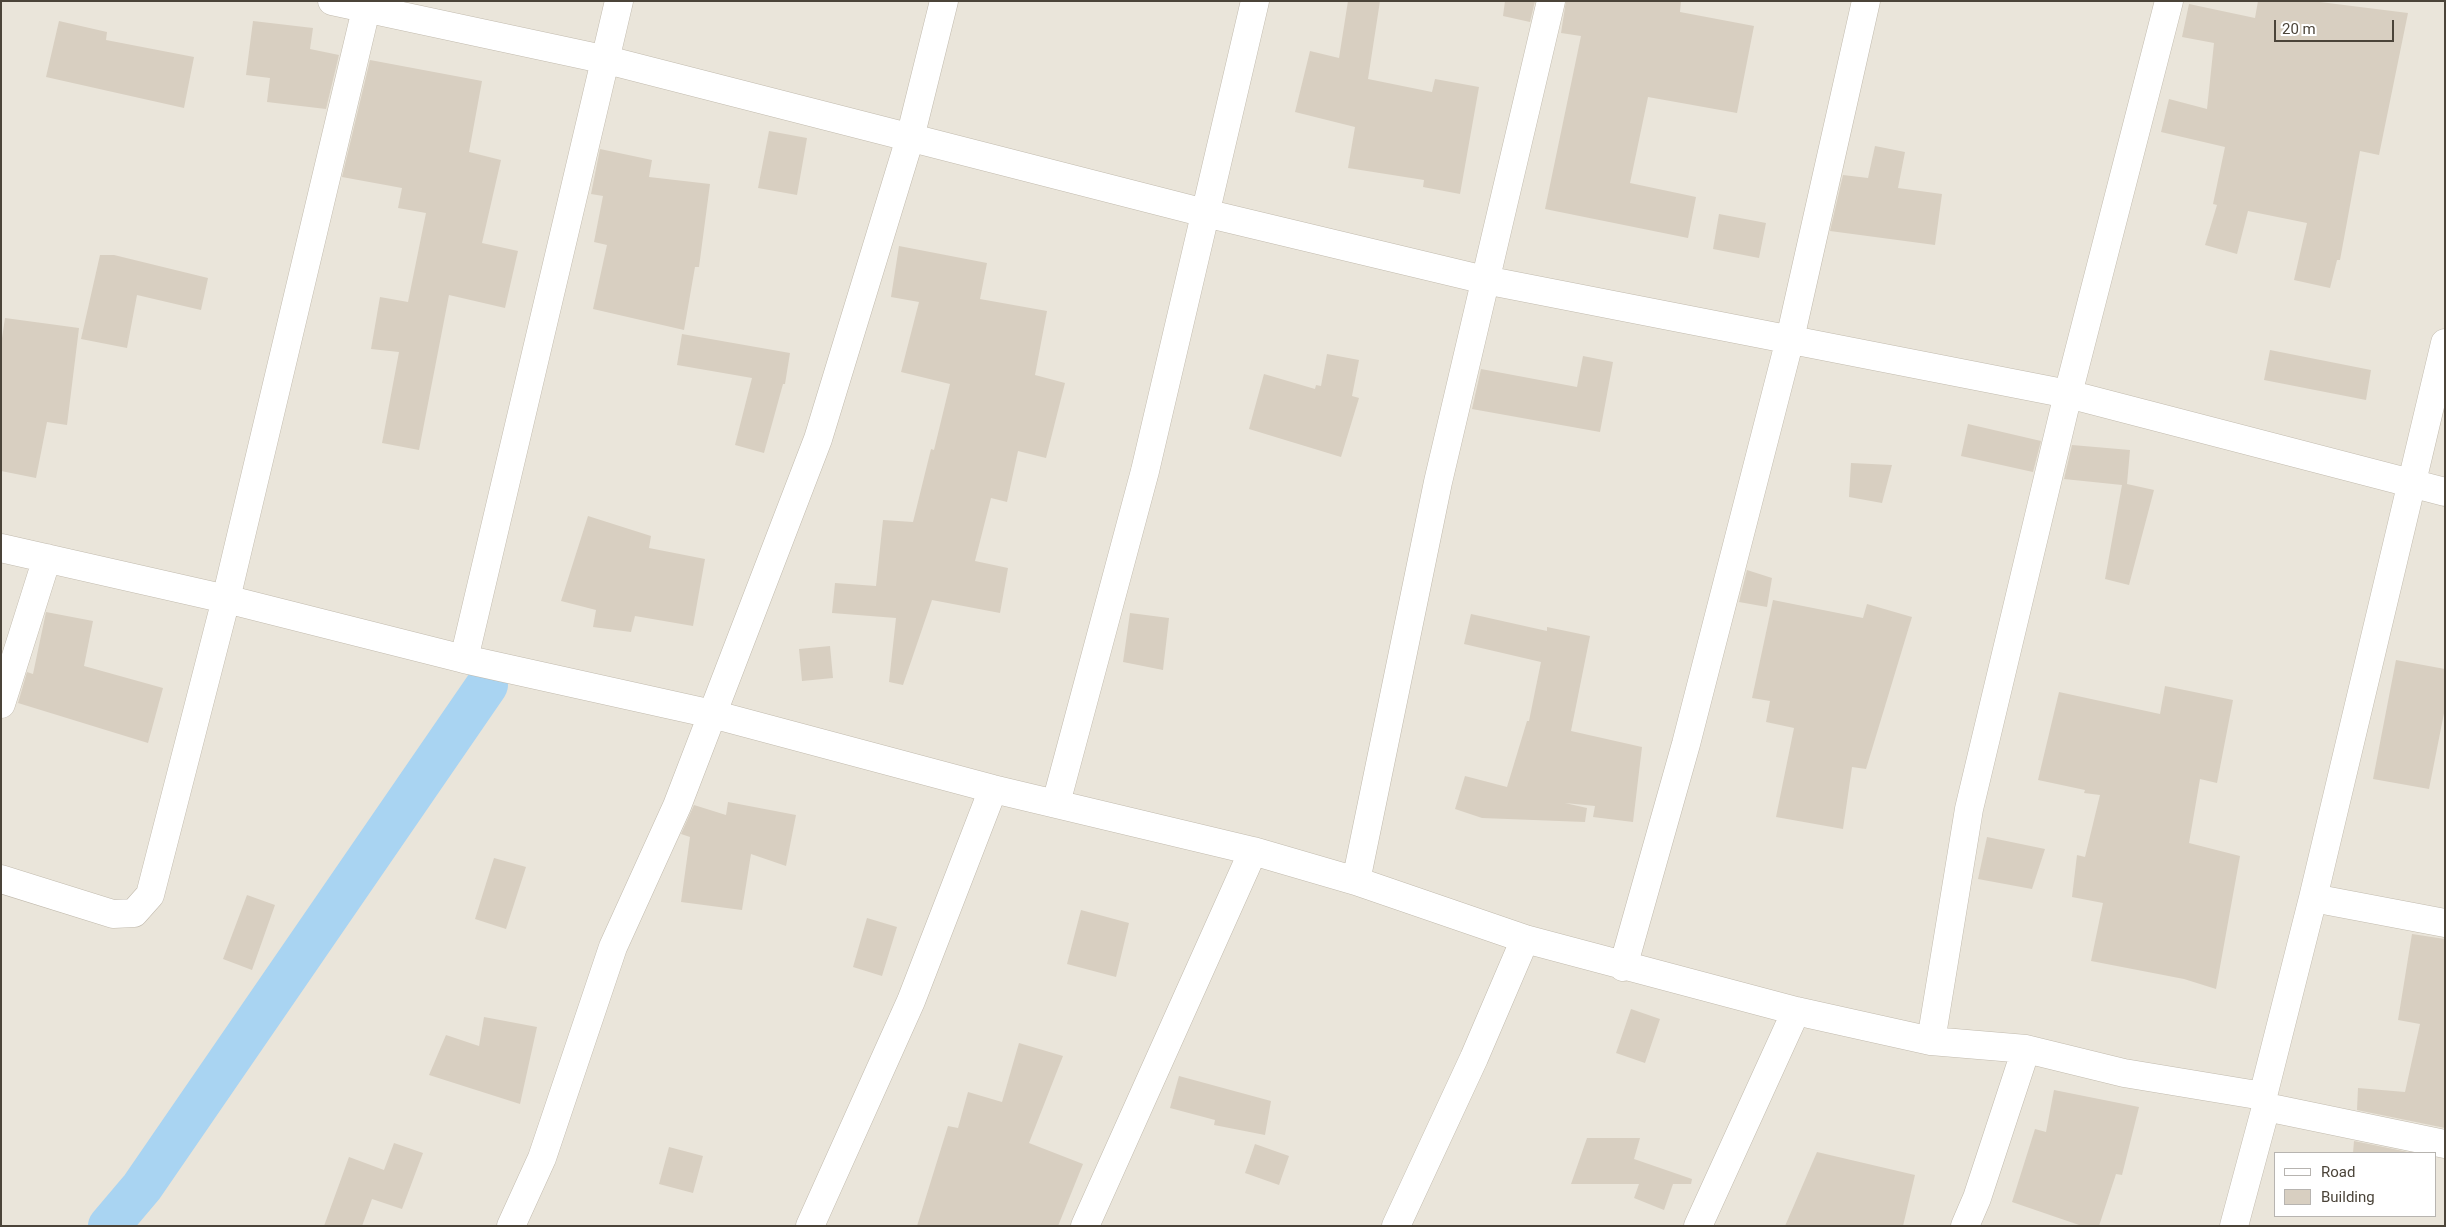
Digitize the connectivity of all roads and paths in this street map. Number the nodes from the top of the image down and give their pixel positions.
1 (332, 1) edge
2 (620, 1) edge
3 (944, 1) edge
4 (1255, 1) edge
5 (1551, 1) edge
6 (1866, 1) edge
7 (2169, 1) edge
8 (367, 5) edge
9 (606, 60) junction
10 (910, 138) junction
11 (1205, 213) junction
12 (1485, 280) junction
13 (1790, 339) junction
14 (2445, 343) edge
15 (2068, 394) junction
16 (2412, 484) junction
17 (2445, 492) edge
18 (1, 548) edge
19 (47, 558) junction
20 (226, 599) junction
21 (464, 659) junction
22 (1, 704) edge
23 (712, 714) junction
24 (993, 789) junction
25 (1056, 803) junction
26 (1253, 851) junction
27 (1, 879) edge
28 (1356, 881) junction
29 (2313, 898) junction
30 (2445, 923) edge
31 (1525, 939) junction
32 (1623, 967) junction
33 (1796, 1011) junction
34 (1931, 1041) junction
35 (2026, 1049) junction
36 (2264, 1102) junction
37 (2445, 1144) edge
38 (511, 1226) edge
39 (810, 1226) edge
40 (1085, 1226) edge
41 (1396, 1226) edge
42 (1698, 1226) edge
43 (1965, 1226) edge
44 (2234, 1226) edge

1 - 8 street
2 - 9 street
3 - 10 street
4 - 11 street
5 - 12 street
6 - 13 street
7 - 15 street
8 - 9 street
8 - 20 street
9 - 10 street
9 - 21 street
10 - 11 street
10 - 23 street
11 - 12 street
11 - 25 street
12 - 13 street
12 - 28 street
13 - 15 street
13 - 32 street
14 - 16 street
15 - 16 street
15 - 34 street
16 - 17 street
16 - 29 street
18 - 19 street
19 - 20 street
19 - 22 street
20 - 21 street
20 - 27 street
21 - 23 street
23 - 24 street
23 - 38 street
24 - 25 street
24 - 39 street
25 - 26 street
26 - 28 street
26 - 40 street
28 - 31 street
29 - 30 street
29 - 36 street
31 - 32 street
31 - 41 street
32 - 33 street
33 - 34 street
33 - 42 street
34 - 35 street
35 - 36 street
35 - 43 street
36 - 37 street
36 - 44 street

